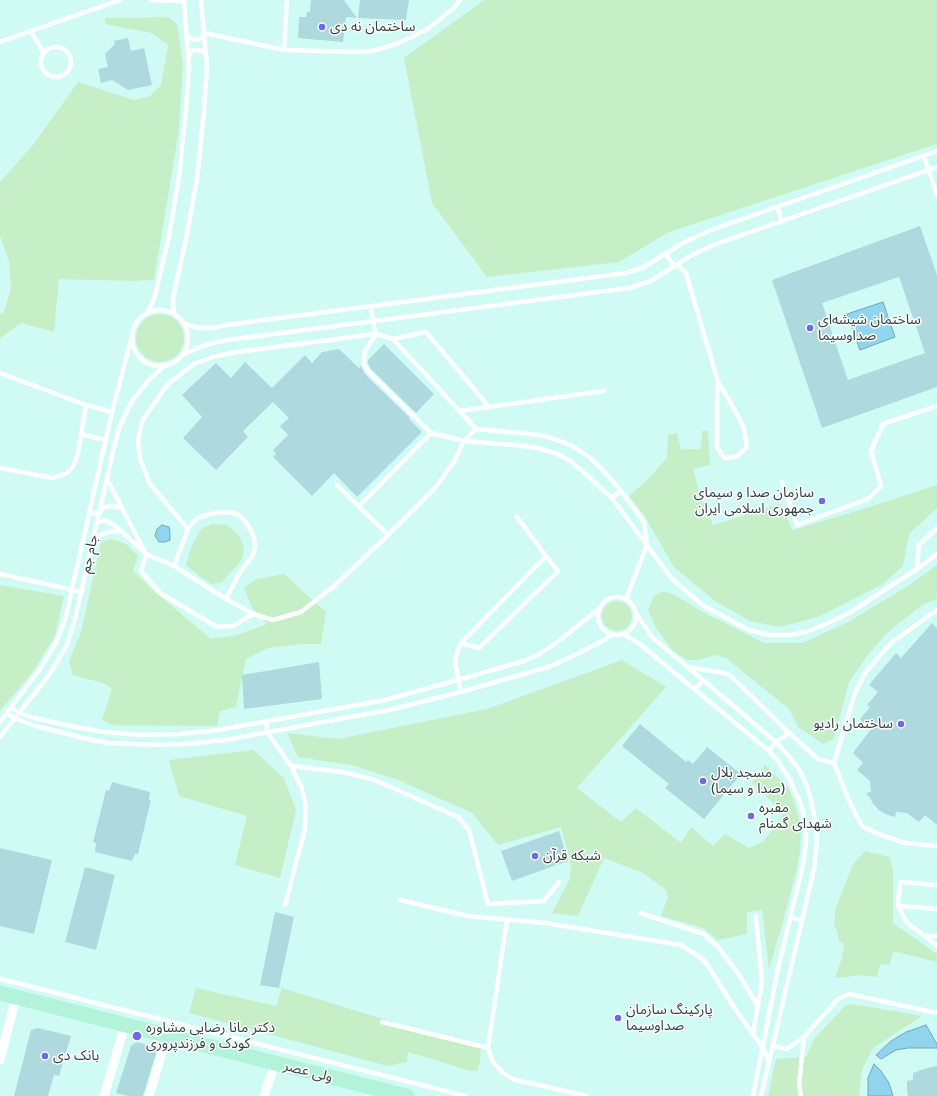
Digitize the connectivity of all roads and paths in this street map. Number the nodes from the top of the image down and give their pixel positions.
1 (120, 0) edge
2 (151, 0) edge
3 (184, 0) edge
4 (201, 0) edge
5 (287, 0) edge
6 (460, 0) edge
7 (31, 32) junction
8 (204, 33) junction
9 (187, 35) junction
10 (0, 42) edge
11 (284, 50) junction
12 (44, 53) junction
13 (206, 54) junction
14 (188, 56) junction
15 (937, 151) edge
16 (924, 156) junction
17 (937, 167) edge
18 (928, 170) junction
19 (937, 195) edge
20 (778, 207) junction
21 (781, 222) junction
22 (666, 254) junction
23 (676, 266) junction
24 (371, 306) junction
25 (147, 313) junction
26 (175, 315) junction
27 (182, 322) junction
28 (373, 322) junction
29 (376, 334) junction
30 (132, 336) junction
31 (393, 339) junction
32 (182, 355) junction
33 (165, 365) junction
34 (0, 373) edge
35 (718, 382) junction
36 (604, 391) dead end
37 (86, 405) junction
38 (489, 406) junction
39 (937, 406) edge
40 (459, 411) junction
41 (112, 412) junction
42 (476, 429) junction
43 (432, 433) junction
44 (81, 434) junction
45 (105, 440) junction
46 (464, 441) junction
47 (0, 468) edge
48 (107, 479) junction
49 (782, 482) dead end
50 (337, 485) dead end
51 (621, 491) junction
52 (612, 498) junction
53 (359, 506) junction
54 (122, 508) junction
55 (89, 512) junction
56 (99, 514) junction
57 (517, 517) dead end
58 (97, 523) junction
59 (937, 528) edge
60 (188, 529) junction
61 (121, 531) junction
62 (388, 535) junction
63 (93, 541) junction
64 (647, 545) junction
65 (146, 554) junction
66 (937, 554) edge
67 (546, 556) junction
68 (174, 566) junction
69 (917, 569) junction
70 (0, 574) edge
71 (72, 590) junction
72 (82, 592) junction
73 (226, 599) junction
74 (626, 599) junction
75 (600, 608) junction
76 (937, 610) edge
77 (636, 613) junction
78 (253, 614) junction
79 (624, 634) junction
80 (612, 635) junction
81 (461, 643) junction
82 (687, 667) junction
83 (458, 680) junction
84 (703, 681) junction
85 (694, 689) junction
86 (461, 692) junction
87 (11, 707) junction
88 (7, 713) junction
89 (19, 713) junction
90 (15, 718) junction
91 (267, 721) junction
92 (0, 722) edge
93 (104, 732) junction
94 (267, 732) junction
95 (790, 733) junction
96 (0, 737) edge
97 (101, 742) junction
98 (776, 742) junction
99 (768, 751) junction
100 (834, 763) junction
101 (291, 766) junction
102 (937, 846) edge
103 (559, 882) dead end
104 (937, 885) edge
105 (400, 900) dead end
106 (285, 905) dead end
107 (898, 906) junction
108 (937, 908) edge
109 (640, 913) dead end
110 (756, 917) dead end
111 (790, 917) junction
112 (507, 920) junction
113 (802, 921) junction
114 (925, 936) junction
115 (937, 936) edge
116 (937, 946) edge
117 (0, 979) edge
118 (0, 993) edge
119 (16, 997) junction
120 (772, 1003) junction
121 (758, 1006) junction
122 (782, 1006) junction
123 (937, 1012) edge
124 (382, 1022) dead end
125 (124, 1025) junction
126 (753, 1034) junction
127 (167, 1036) junction
128 (804, 1037) junction
129 (772, 1046) junction
130 (488, 1048) junction
131 (763, 1048) junction
132 (0, 1060) edge
133 (769, 1061) junction
134 (274, 1063) junction
135 (389, 1094) edge
136 (104, 1096) edge
137 (150, 1096) edge
138 (264, 1096) edge
139 (407, 1096) edge
140 (465, 1096) edge
141 (587, 1096) edge
142 (753, 1096) edge
143 (761, 1096) edge
144 (801, 1096) edge

1 - 7 lane
2 - 3 lane
3 - 9 lane
4 - 8 lane
5 - 11 lane
6 - 11 lane
7 - 10 lane
7 - 12 lane
8 - 9 lane
8 - 11 lane
8 - 13 lane
9 - 14 lane
12 - 12 lane
13 - 14 lane
13 - 26 lane
14 - 25 lane
15 - 16 lane
16 - 18 lane
16 - 20 lane
17 - 18 lane
18 - 19 lane
18 - 21 lane
20 - 21 lane
20 - 22 lane
21 - 23 lane
22 - 23 lane
22 - 24 lane
23 - 28 lane
23 - 35 lane
24 - 27 lane
24 - 28 lane
25 - 26 lane
25 - 30 lane
26 - 27 lane
27 - 32 lane
28 - 29 lane
28 - 32 lane
29 - 31 lane
29 - 43 lane
29 - 60 lane
30 - 33 lane
30 - 41 lane, جام جم
31 - 38 lane
31 - 40 lane
32 - 33 lane
33 - 48 lane, جام جم
34 - 37 lane
35 - 35 lane
36 - 38 lane
37 - 41 lane
37 - 44 lane
38 - 40 lane
39 - 49 lane
40 - 42 lane
41 - 45 lane, جام جم
42 - 46 lane
42 - 51 lane
43 - 46 lane
43 - 53 lane
44 - 45 lane
44 - 47 lane
45 - 55 lane, جام جم
46 - 52 lane
46 - 62 lane
48 - 54 lane
48 - 56 lane, جام جم
50 - 53 lane
51 - 52 lane
51 - 64 lane
52 - 64 lane
53 - 62 lane
54 - 56 lane
54 - 65 lane
55 - 56 lane
55 - 71 lane, جام جم
56 - 58 lane, جام جم
57 - 67 lane
58 - 61 lane
58 - 63 lane, جام جم
59 - 69 lane
60 - 68 lane
60 - 73 lane
61 - 63 lane
61 - 65 lane
62 - 78 lane
63 - 72 lane, جام جم
64 - 69 lane
64 - 74 lane
65 - 68 lane
65 - 78 lane
66 - 69 lane
67 - 81 lane
67 - 81 lane
68 - 73 lane
70 - 71 lane
71 - 72 lane
71 - 87 lane, جام جم
72 - 89 lane, جام جم
73 - 78 lane
74 - 75 lane
74 - 77 lane
75 - 80 lane
75 - 83 lane
76 - 100 lane
77 - 79 lane
77 - 82 lane
79 - 80 lane
79 - 85 lane
80 - 86 lane
81 - 83 lane
82 - 84 lane
82 - 95 lane
83 - 86 lane
83 - 91 lane
84 - 85 lane
84 - 98 lane
85 - 99 lane
86 - 94 lane
87 - 88 lane, جام جم
87 - 89 lane
88 - 90 lane
88 - 92 lane, جام جم
89 - 90 lane, جام جم
89 - 93 lane
90 - 96 lane, جام جم
90 - 97 lane
91 - 93 lane
91 - 94 lane
93 - 97 lane
94 - 97 lane
94 - 101 lane
95 - 98 lane
95 - 100 lane
98 - 99 lane
98 - 113 lane
99 - 111 lane
100 - 102 lane
101 - 103 lane
101 - 106 lane
104 - 107 lane
105 - 112 lane
107 - 108 lane
107 - 114 lane
109 - 121 lane
110 - 121 lane
111 - 113 lane
111 - 120 lane
112 - 126 lane
112 - 130 lane
113 - 122 lane
114 - 115 lane
114 - 116 lane
117 - 140 lane
118 - 119 main road, ولی عصر
119 - 125 main road, ولی عصر
119 - 132 street
120 - 122 lane
120 - 131 lane
121 - 126 lane
122 - 129 lane
123 - 128 lane
124 - 130 lane
125 - 127 main road, ولی عصر
125 - 136 street
126 - 131 lane
127 - 134 main road, ولی عصر
127 - 137 street
128 - 129 lane
128 - 144 lane
129 - 133 lane
130 - 141 lane
131 - 133 lane
131 - 142 lane
133 - 143 lane
134 - 135 main road, ولی عصر
134 - 138 street
135 - 139 main road, ولی عصر

